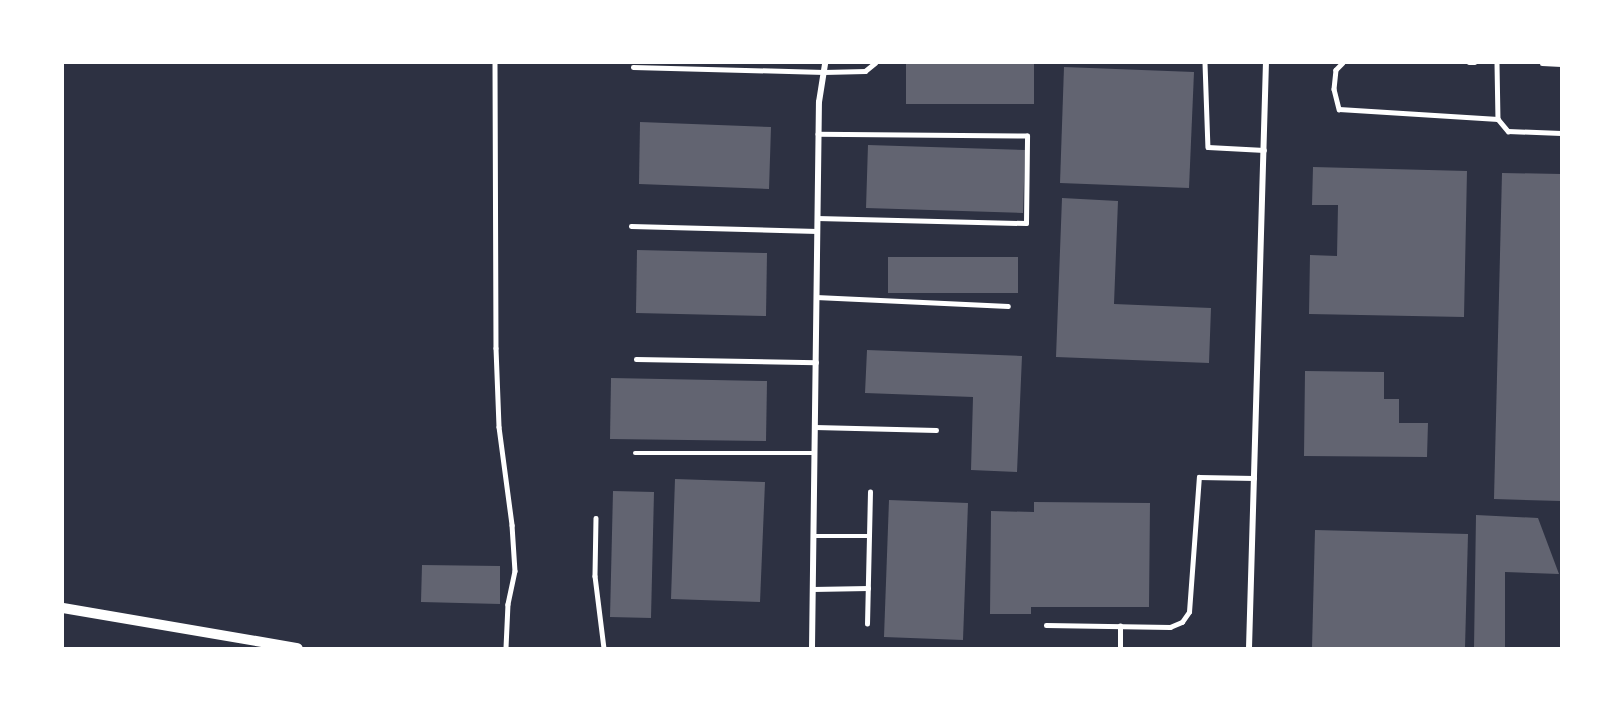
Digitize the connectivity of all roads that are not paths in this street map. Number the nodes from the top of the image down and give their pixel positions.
1 (495, 63) edge
2 (825, 63) edge
3 (875, 63) edge
4 (1205, 63) edge
5 (1266, 63) edge
6 (1343, 63) edge
7 (1469, 63) edge
8 (1475, 63) edge
9 (1497, 63) edge
10 (1542, 63) edge
11 (1561, 64) edge
12 (633, 67) dead end
13 (824, 72) junction
14 (1498, 119) junction
15 (1561, 133) edge
16 (818, 134) junction
17 (1264, 150) junction
18 (817, 218) junction
19 (631, 226) dead end
20 (817, 231) junction
21 (816, 297) junction
22 (1008, 306) dead end
23 (636, 359) dead end
24 (816, 362) junction
25 (815, 427) junction
26 (936, 430) dead end
27 (635, 453) dead end
28 (814, 453) junction
29 (1254, 478) junction
30 (870, 492) dead end
31 (596, 518) dead end
32 (814, 536) junction
33 (869, 536) junction
34 (868, 588) junction
35 (813, 589) junction
36 (63, 608) edge
37 (867, 624) dead end
38 (1046, 625) dead end
39 (1120, 626) junction
40 (298, 648) edge
41 (506, 648) edge
42 (604, 648) edge
43 (812, 648) edge
44 (1120, 648) edge
45 (1249, 648) edge

1 - 41 lane
2 - 13 street
3 - 13 lane
4 - 17 lane
5 - 17 street
6 - 14 lane
7 - 8 lane
9 - 14 lane
10 - 11 lane
12 - 13 lane
13 - 16 street
14 - 15 lane
16 - 18 street
16 - 18 lane
17 - 29 street
18 - 20 street
19 - 20 lane
20 - 21 street
21 - 22 lane
21 - 24 street
23 - 24 lane
24 - 25 street
25 - 26 lane
25 - 28 street
27 - 28 lane
28 - 32 street
29 - 39 lane
29 - 45 street
30 - 33 lane
31 - 42 lane
32 - 33 lane
32 - 35 street
33 - 34 lane
34 - 35 lane
34 - 37 lane
35 - 43 street
36 - 40 street
38 - 39 lane
39 - 44 lane

